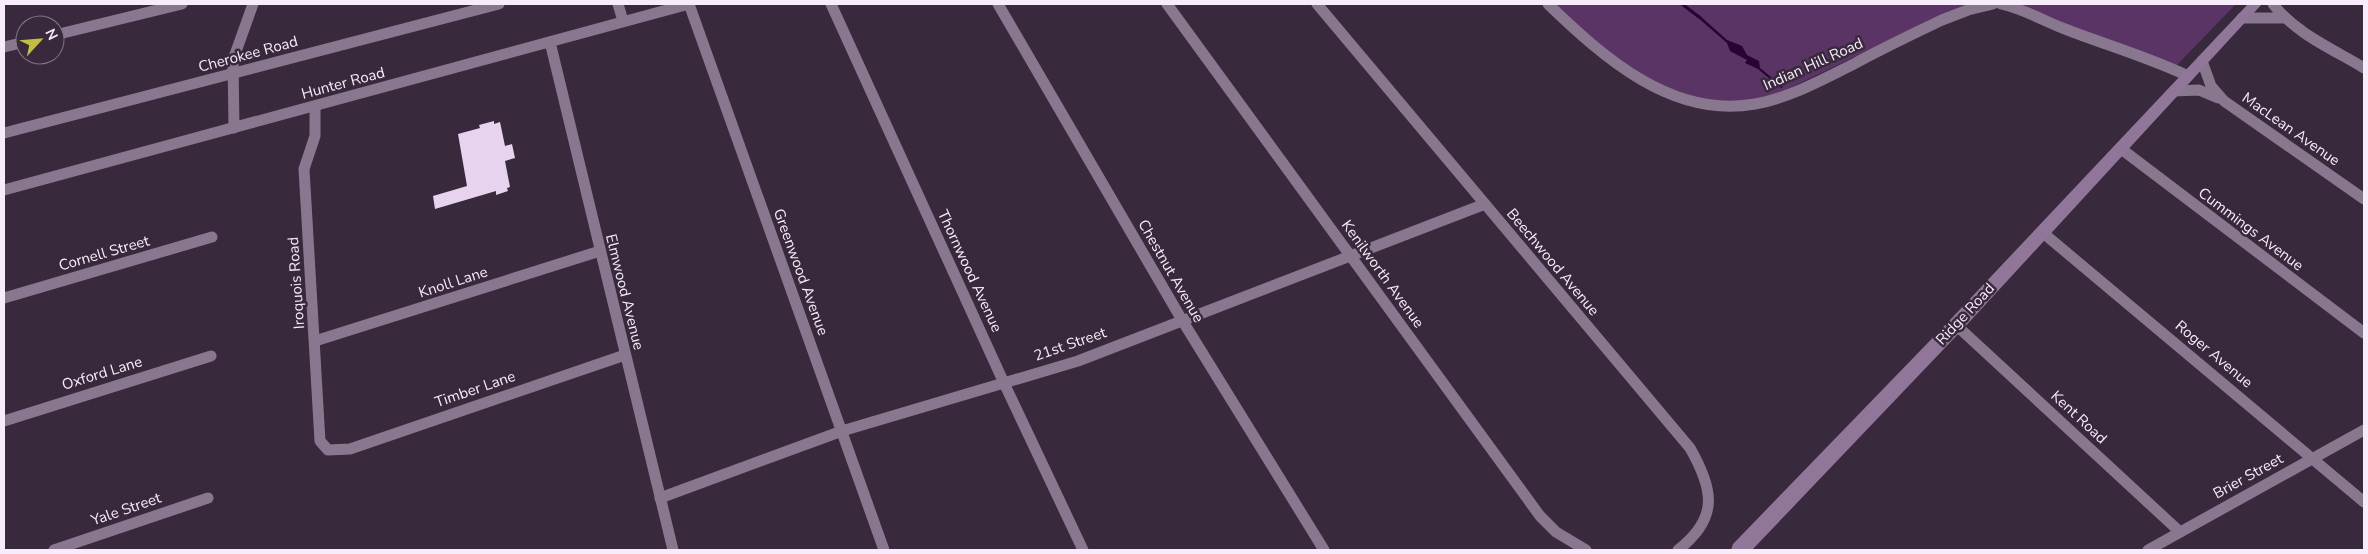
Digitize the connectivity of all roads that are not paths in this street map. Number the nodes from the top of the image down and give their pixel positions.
1 (182, 4) edge
2 (253, 4) edge
3 (499, 4) edge
4 (618, 4) edge
5 (689, 4) edge
6 (831, 4) edge
7 (998, 4) edge
8 (1168, 4) edge
9 (1317, 4) edge
10 (1548, 4) edge
11 (1993, 4) edge
12 (2001, 4) edge
13 (2255, 4) edge
14 (2273, 4) edge
15 (2242, 18) junction
16 (2285, 18) junction
17 (624, 21) junction
18 (65, 33) edge
19 (550, 42) junction
20 (2202, 61) junction
21 (2364, 68) edge
22 (232, 74) junction
23 (2188, 76) junction
24 (2174, 91) junction
25 (2224, 101) junction
26 (315, 106) junction
27 (234, 128) junction
28 (4, 133) edge
29 (2120, 148) junction
30 (4, 190) edge
31 (2364, 199) edge
32 (1485, 204) junction
33 (2042, 232) junction
34 (212, 237) dead end
35 (600, 251) junction
36 (1351, 256) junction
37 (4, 298) edge
38 (1182, 320) junction
39 (1956, 325) junction
40 (2364, 333) edge
41 (315, 341) junction
42 (625, 355) junction
43 (211, 356) dead end
44 (1004, 383) junction
45 (4, 421) edge
46 (2364, 430) edge
47 (842, 431) junction
48 (335, 451) joint
49 (2313, 458) junction
50 (208, 498) dead end
51 (660, 498) junction
52 (2364, 502) edge
53 (2180, 532) junction
54 (54, 550) edge
55 (673, 550) edge
56 (884, 550) edge
57 (1084, 550) edge
58 (1324, 550) edge
59 (1586, 550) edge
60 (1678, 550) edge
61 (1740, 550) edge
62 (2148, 550) edge

1 - 18 street
2 - 22 street
3 - 22 street, Cherokee Road
4 - 17 street
5 - 17 street, Hunter Road
5 - 47 street, Greenwood Avenue
6 - 44 street, Thornwood Avenue
7 - 38 street, Chestnut Avenue
8 - 36 street, Kenilworth Avenue
9 - 32 street, Beechwood Avenue
10 - 11 street, Indian Hill Road
12 - 23 street
13 - 15 street, Ridge Road
14 - 16 street
15 - 16 street
15 - 20 street, Ridge Road
16 - 21 street
17 - 19 street, Hunter Road
19 - 26 street, Hunter Road
19 - 35 street, Elmwood Avenue
20 - 23 street, Ridge Road
20 - 25 street, MacLean Avenue
22 - 27 street
22 - 28 street, Cherokee Road
23 - 24 street, Ridge Road
24 - 25 street, MacLean Avenue
24 - 29 street, Ridge Road
25 - 31 street, MacLean Avenue
26 - 27 street, Hunter Road
26 - 41 street, Iroquois Road
27 - 30 street, Hunter Road
29 - 33 street, Ridge Road
29 - 40 street, Cummings Avenue
32 - 36 street, 21st Street
32 - 60 street, Beechwood Avenue
33 - 39 street, Ridge Road
33 - 49 street, Roger Avenue
34 - 37 street, Cornell Street
35 - 41 street, Knoll Lane
35 - 42 street, Elmwood Avenue
36 - 38 street, 21st Street
36 - 59 street, Kenilworth Avenue
38 - 44 street, 21st Street
38 - 58 street, Chestnut Avenue
39 - 53 street, Kent Road
39 - 61 street, Ridge Road
41 - 48 street, Iroquois Road
42 - 48 street, Timber Lane
42 - 51 street, Elmwood Avenue
43 - 45 street, Oxford Lane
44 - 47 street, 21st Street
44 - 57 street, Thornwood Avenue
46 - 49 street, Brier Street
47 - 51 street, 21st Street
47 - 56 street, Greenwood Avenue
49 - 52 street, Roger Avenue
49 - 53 street, Brier Street
50 - 54 street, Yale Street
51 - 55 street, Elmwood Avenue
53 - 62 street, Brier Street

